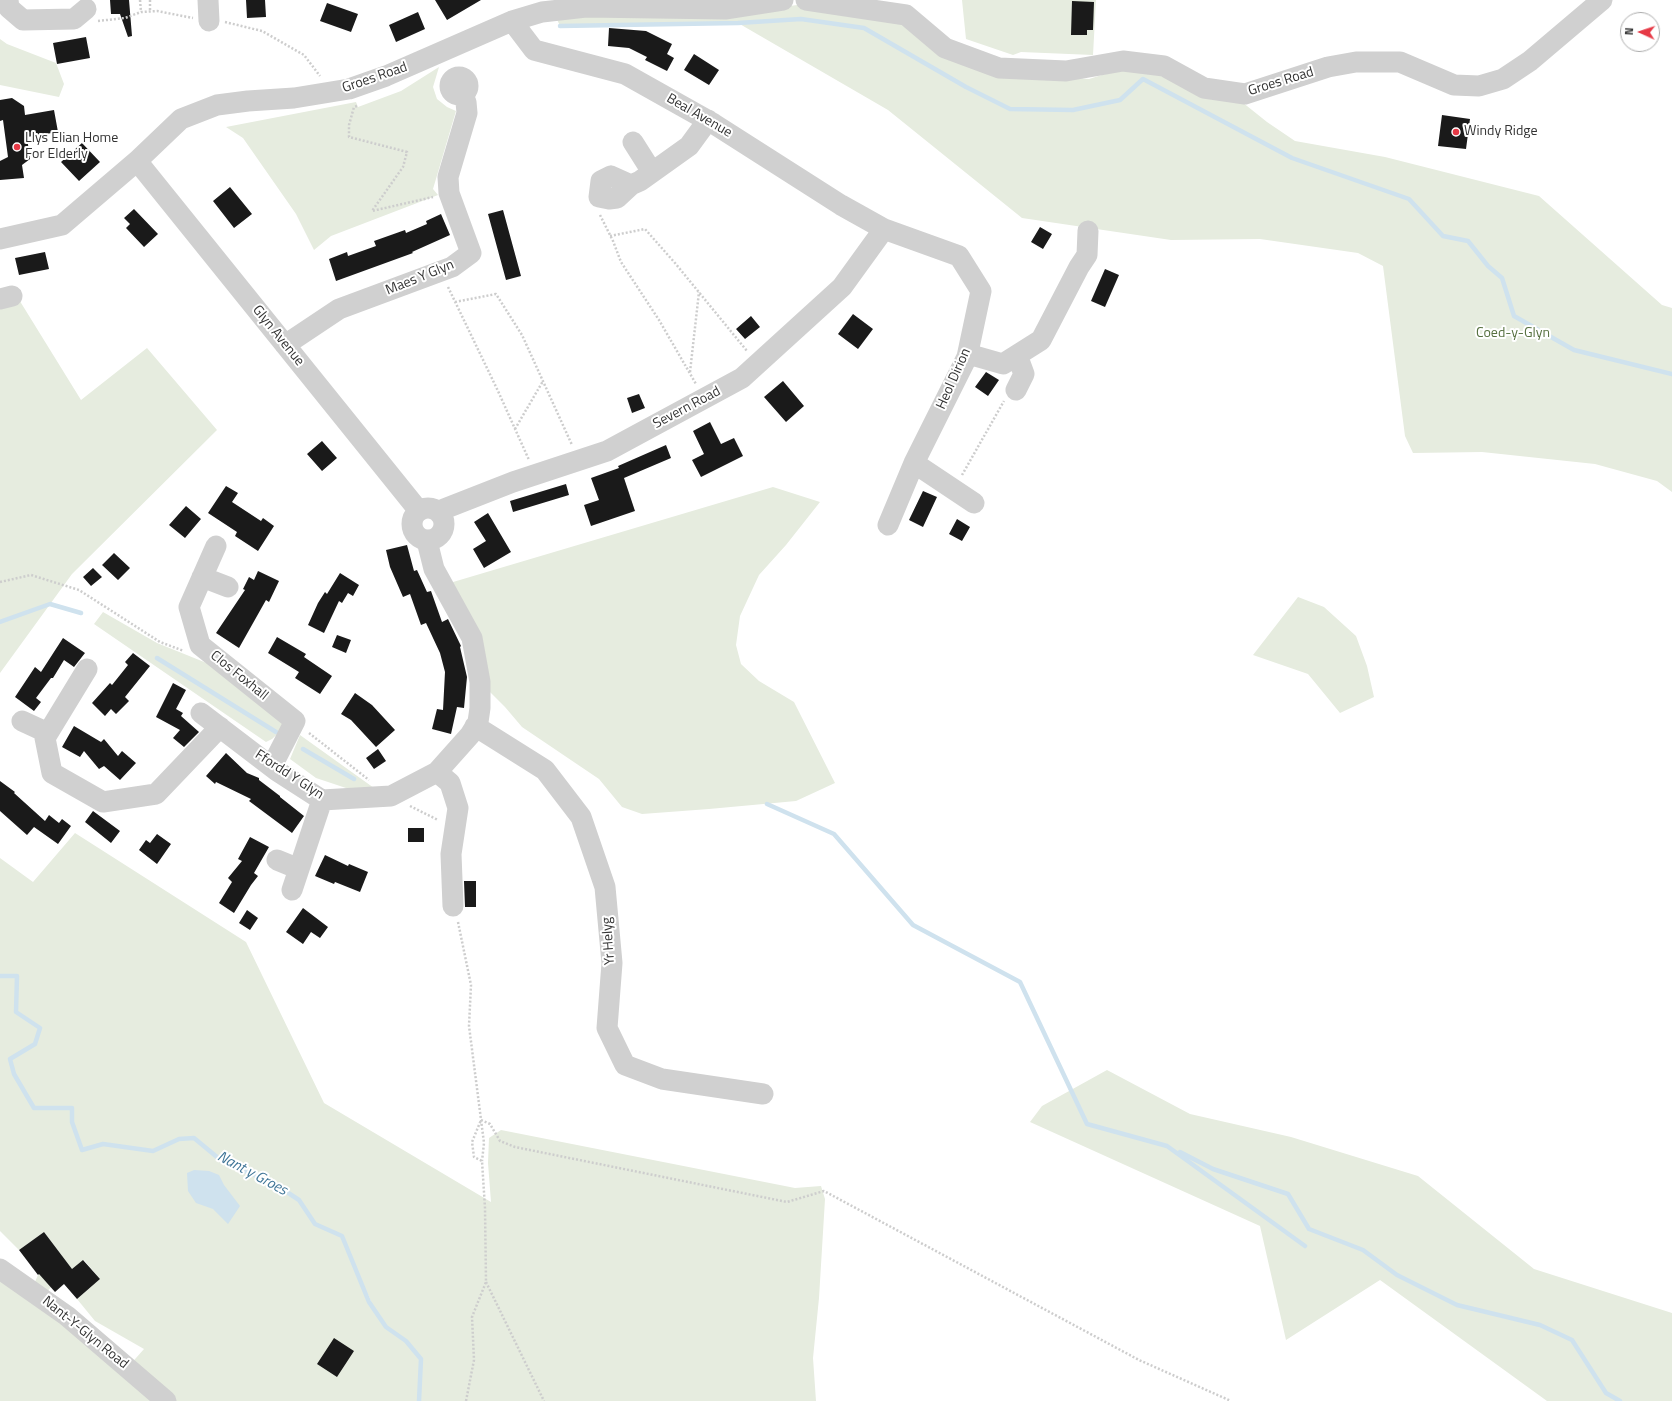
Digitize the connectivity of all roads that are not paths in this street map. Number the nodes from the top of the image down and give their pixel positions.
1 (8, 0) edge
2 (208, 0) edge
3 (783, 0) edge
4 (806, 0) edge
5 (1602, 0) edge
6 (86, 9) dead end
7 (526, 12) edge
8 (209, 21) dead end
9 (461, 95) dead end
10 (708, 120) junction
11 (633, 142) dead end
12 (137, 161) junction
13 (652, 172) junction
14 (599, 197) road end
15 (884, 229) junction
16 (1088, 231) dead end
17 (0, 238) edge
18 (285, 345) junction
19 (968, 354) junction
20 (1017, 355) junction
21 (1016, 390) road end
22 (914, 464) junction
23 (974, 503) dead end
24 (419, 511) junction
25 (440, 514) junction
26 (888, 525) dead end
27 (427, 541) junction
28 (216, 546) dead end
29 (202, 577) junction
30 (228, 587) dead end
31 (87, 668) dead end
32 (201, 713) dead end
33 (22, 721) dead end
34 (475, 726) junction
35 (220, 727) junction
36 (48, 733) junction
37 (272, 766) junction
38 (437, 772) junction
39 (322, 800) junction
40 (277, 860) dead end
41 (299, 869) junction
42 (292, 890) dead end
43 (453, 906) road end
44 (763, 1094) dead end
45 (0, 1269) edge
46 (166, 1401) edge

1 - 6 street
2 - 8 street
3 - 7 street, Groes Road
4 - 5 street, Groes Road
7 - 10 street, Beal Avenue
7 - 12 street, Groes Road
9 - 18 street, Maes Y Glyn
10 - 13 street
10 - 15 street, Beal Avenue
11 - 13 street
12 - 17 street, Groes Road
12 - 18 street, Glyn Avenue
13 - 14 street
15 - 19 street, Heol Dirion
15 - 25 street, Severn Road
16 - 20 street
18 - 24 street, Glyn Avenue
19 - 20 street
19 - 22 street, Heol Dirion
20 - 21 street
22 - 23 street
22 - 26 street, Heol Dirion
24 - 25 street
24 - 27 street
25 - 27 street
27 - 34 street, Ffordd Y Glyn
28 - 29 street, Clos Foxhall
29 - 30 street
29 - 37 street, Clos Foxhall
31 - 36 street
32 - 35 street, Ffordd Y Glyn
33 - 36 street
34 - 38 street, Ffordd Y Glyn
34 - 44 street, Yr Helyg
35 - 36 street
35 - 37 street, Ffordd Y Glyn
37 - 39 street, Ffordd Y Glyn
38 - 39 street, Ffordd Y Glyn
38 - 43 street
39 - 41 street
40 - 41 street
41 - 42 street
45 - 46 street, Nant-Y-Glyn Road

